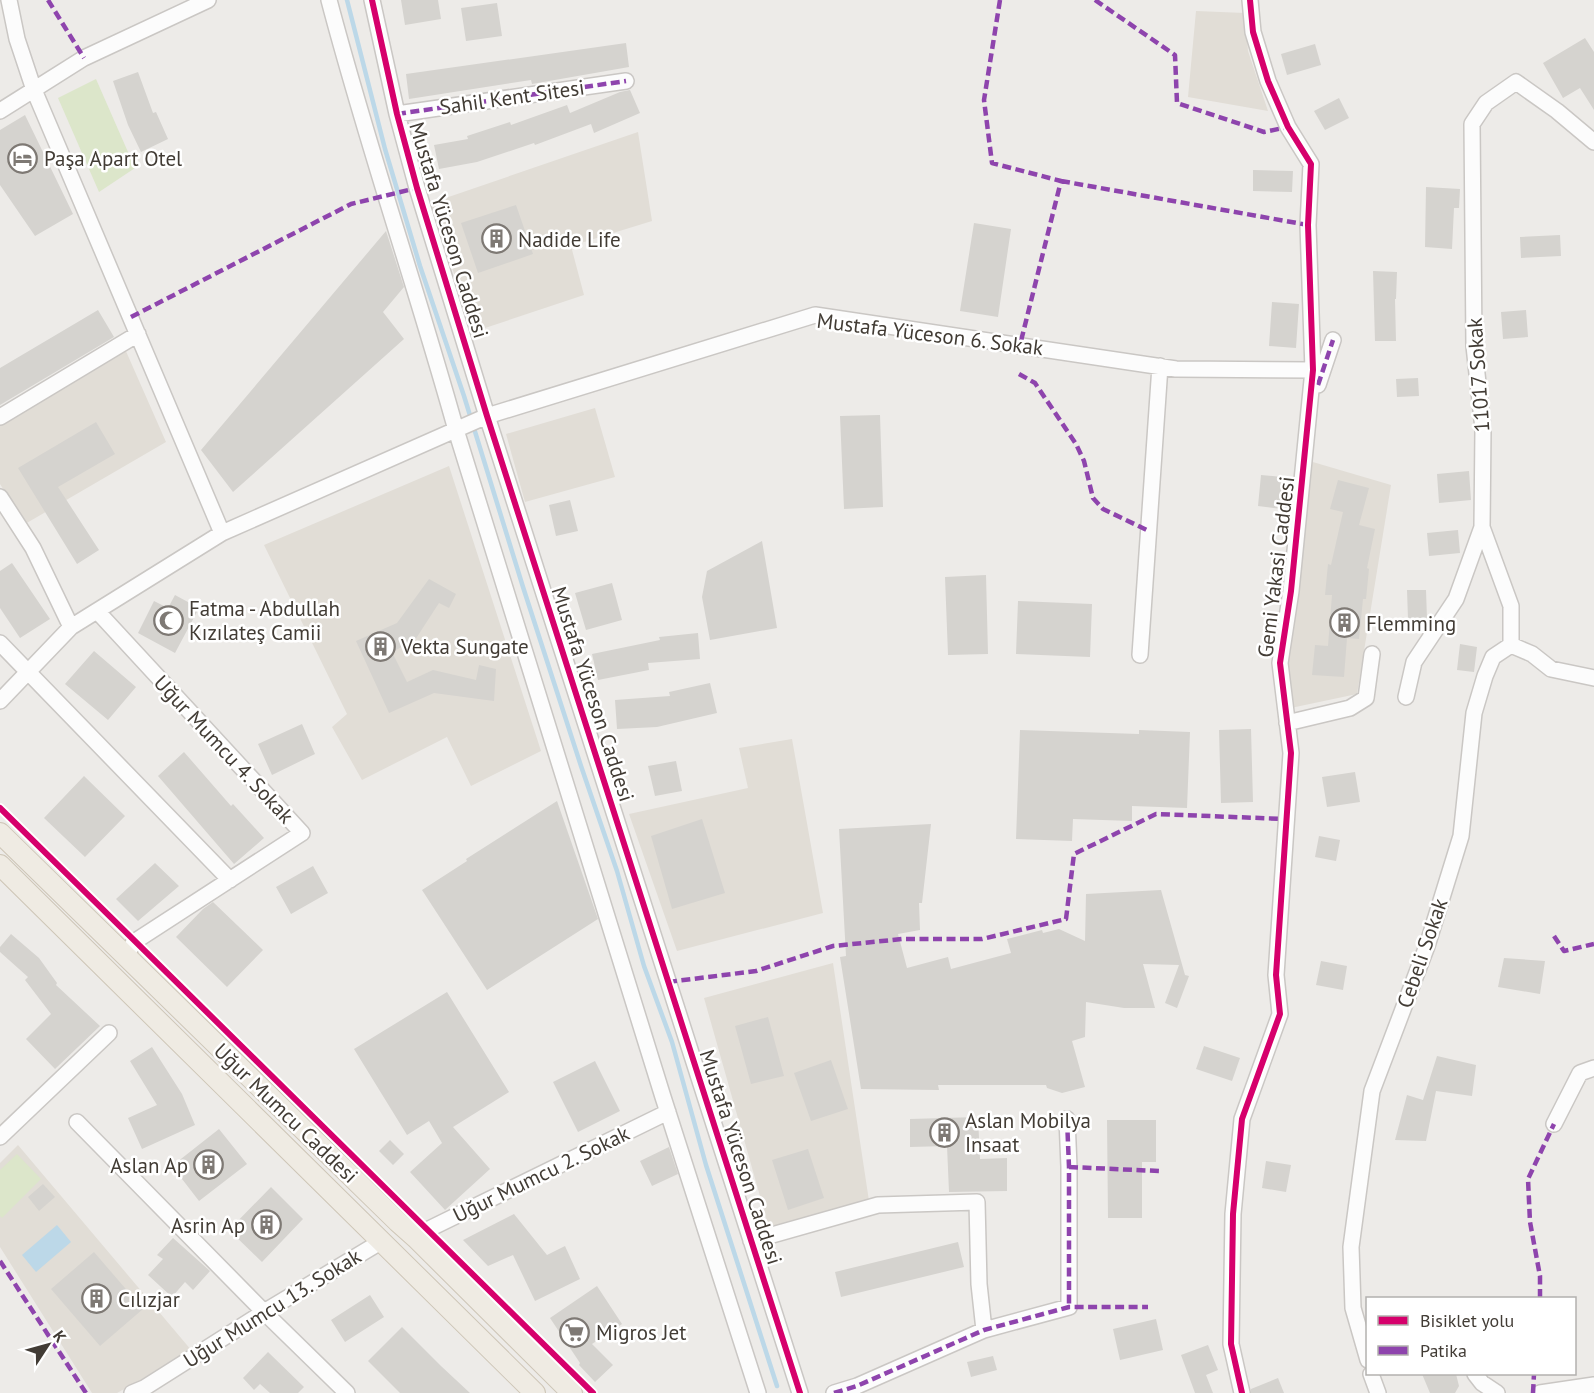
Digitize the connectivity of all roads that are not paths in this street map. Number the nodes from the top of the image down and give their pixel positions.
1 (9, 0) edge
2 (208, 0) edge
3 (329, 0) edge
4 (372, 0) edge
5 (1250, 0) edge
6 (626, 81) dead end
7 (34, 90) junction
8 (0, 111) edge
9 (397, 114) junction
10 (1594, 142) edge
11 (138, 334) junction
12 (1333, 340) dead end
13 (1160, 366) junction
14 (1313, 370) junction
15 (1312, 392) junction
16 (0, 417) edge
17 (472, 422) junction
18 (0, 497) edge
19 (1482, 527) junction
20 (222, 533) junction
21 (97, 611) junction
22 (71, 627) junction
23 (0, 643) edge
24 (1511, 645) junction
25 (1372, 654) dead end
26 (1140, 655) dead end
27 (28, 671) junction
28 (1594, 678) edge
29 (1406, 697) dead end
30 (0, 701) edge
31 (1287, 723) junction
32 (0, 833) edge
33 (0, 865) edge
34 (230, 880) junction
35 (126, 956) junction
36 (109, 1034) dead end
37 (1594, 1068) edge
38 (668, 1112) junction
39 (1067, 1119) dead end
40 (78, 1122) dead end
41 (1554, 1124) dead end
42 (0, 1137) edge
43 (417, 1238) junction
44 (382, 1241) junction
45 (751, 1241) junction
46 (264, 1312) junction
47 (984, 1330) junction
48 (1366, 1353) edge
49 (1371, 1375) edge
50 (1476, 1375) edge
51 (1594, 1385) edge
52 (141, 1391) edge
53 (347, 1393) edge
54 (535, 1393) edge
55 (572, 1393) edge
56 (758, 1393) edge
57 (800, 1393) edge
58 (834, 1393) edge
59 (1242, 1393) edge
60 (1378, 1393) edge
61 (1497, 1393) edge
62 (1540, 1393) edge

1 - 7 street
2 - 7 street
3 - 17 street, Mustafa Yüceson Caddesi
4 - 9 street, Mustafa Yüceson Caddesi
5 - 14 street, Gemi Yakasi Caddesi
6 - 9 street, Sahil Kent Sitesi
7 - 8 street
7 - 11 street
9 - 17 street, Mustafa Yüceson Caddesi
10 - 19 street, 11017 Sokak
11 - 16 street
11 - 20 street
12 - 15 street
13 - 14 street, Mustafa Yüceson 6. Sokak
13 - 17 street, Mustafa Yüceson 6. Sokak
13 - 26 street
14 - 15 street, Gemi Yakasi Caddesi
15 - 31 street, Gemi Yakasi Caddesi
17 - 20 street, Mustafa Yüceson 6. Sokak
17 - 38 street, Mustafa Yüceson Caddesi
17 - 45 street, Mustafa Yüceson Caddesi
18 - 22 street
19 - 24 street, 11017 Sokak
19 - 29 street
20 - 21 street, Mustafa Yüceson 6. Sokak
21 - 22 street, Mustafa Yüceson 6. Sokak
21 - 34 street, Uğur Mumcu 4. Sokak
22 - 27 street, Mustafa Yüceson 6. Sokak
23 - 27 street
24 - 28 street
24 - 48 street, Cebeli Sokak
25 - 31 street
27 - 30 street, Mustafa Yüceson 6. Sokak
27 - 34 street
31 - 59 street, Gemi Yakasi Caddesi
32 - 35 main road, Uğur Mumcu Caddesi
33 - 44 main road, Uğur Mumcu Caddesi
34 - 35 street, Uğur Mumcu 4. Sokak
35 - 43 main road, Uğur Mumcu Caddesi
36 - 42 street
37 - 41 street
38 - 43 street, Uğur Mumcu 2. Sokak
38 - 56 street, Mustafa Yüceson Caddesi
39 - 47 street
40 - 46 street
43 - 55 main road, Uğur Mumcu Caddesi
44 - 46 street, Uğur Mumcu 13. Sokak
44 - 54 main road, Uğur Mumcu Caddesi
45 - 47 street
45 - 57 street, Mustafa Yüceson Caddesi
46 - 52 street, Uğur Mumcu 13. Sokak
46 - 53 street
47 - 58 street
49 - 60 street
50 - 61 street
51 - 62 street

